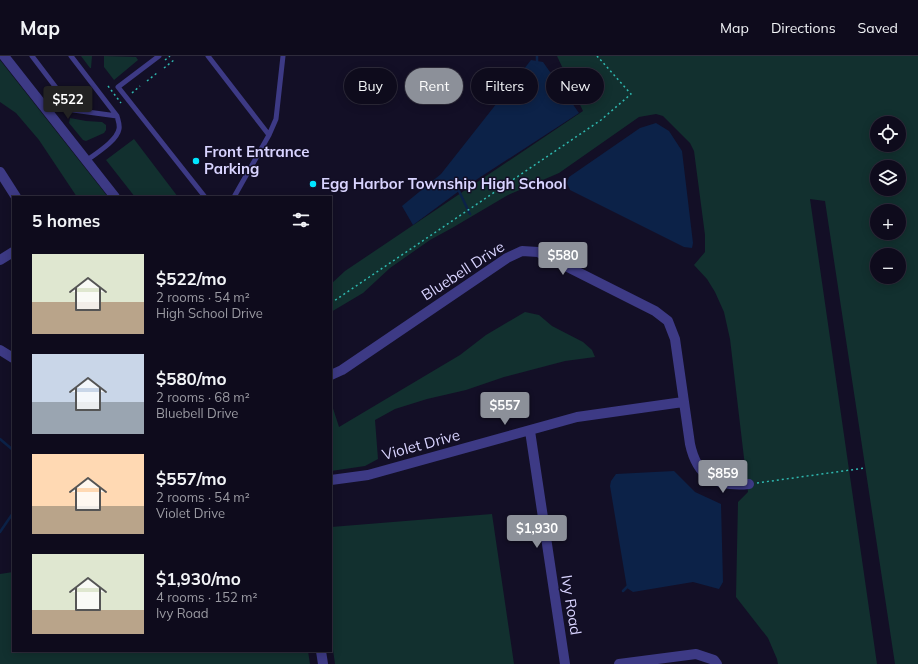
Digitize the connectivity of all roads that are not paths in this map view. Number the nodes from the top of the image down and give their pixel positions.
1 (4, 56) edge
2 (32, 56) edge
3 (71, 56) edge
4 (159, 56) edge
5 (208, 56) edge
6 (283, 56) edge
7 (117, 116) junction
8 (269, 135) junction
9 (86, 161) junction
10 (0, 172) edge
11 (15, 196) edge
12 (114, 196) edge
13 (204, 196) edge
14 (235, 196) edge
15 (12, 253) edge
16 (0, 260) edge
17 (0, 350) edge
18 (12, 357) edge
19 (332, 375) edge
20 (683, 402) junction
21 (530, 431) junction
22 (332, 480) edge
23 (749, 484) road end
24 (321, 652) edge
25 (323, 664) edge
26 (565, 664) edge
27 (619, 664) edge
28 (717, 664) edge

1 - 9 street
2 - 7 lane
3 - 7 lane
4 - 13 lane
5 - 8 lane
6 - 8 lane
7 - 9 lane
8 - 14 lane
9 - 12 street
10 - 11 street
15 - 16 street
17 - 18 street
19 - 20 street, Bluebell Drive
20 - 21 street, Violet Drive
20 - 23 street, Bluebell Drive
21 - 22 street, Violet Drive
21 - 26 street, Ivy Road
24 - 25 street
27 - 28 street

